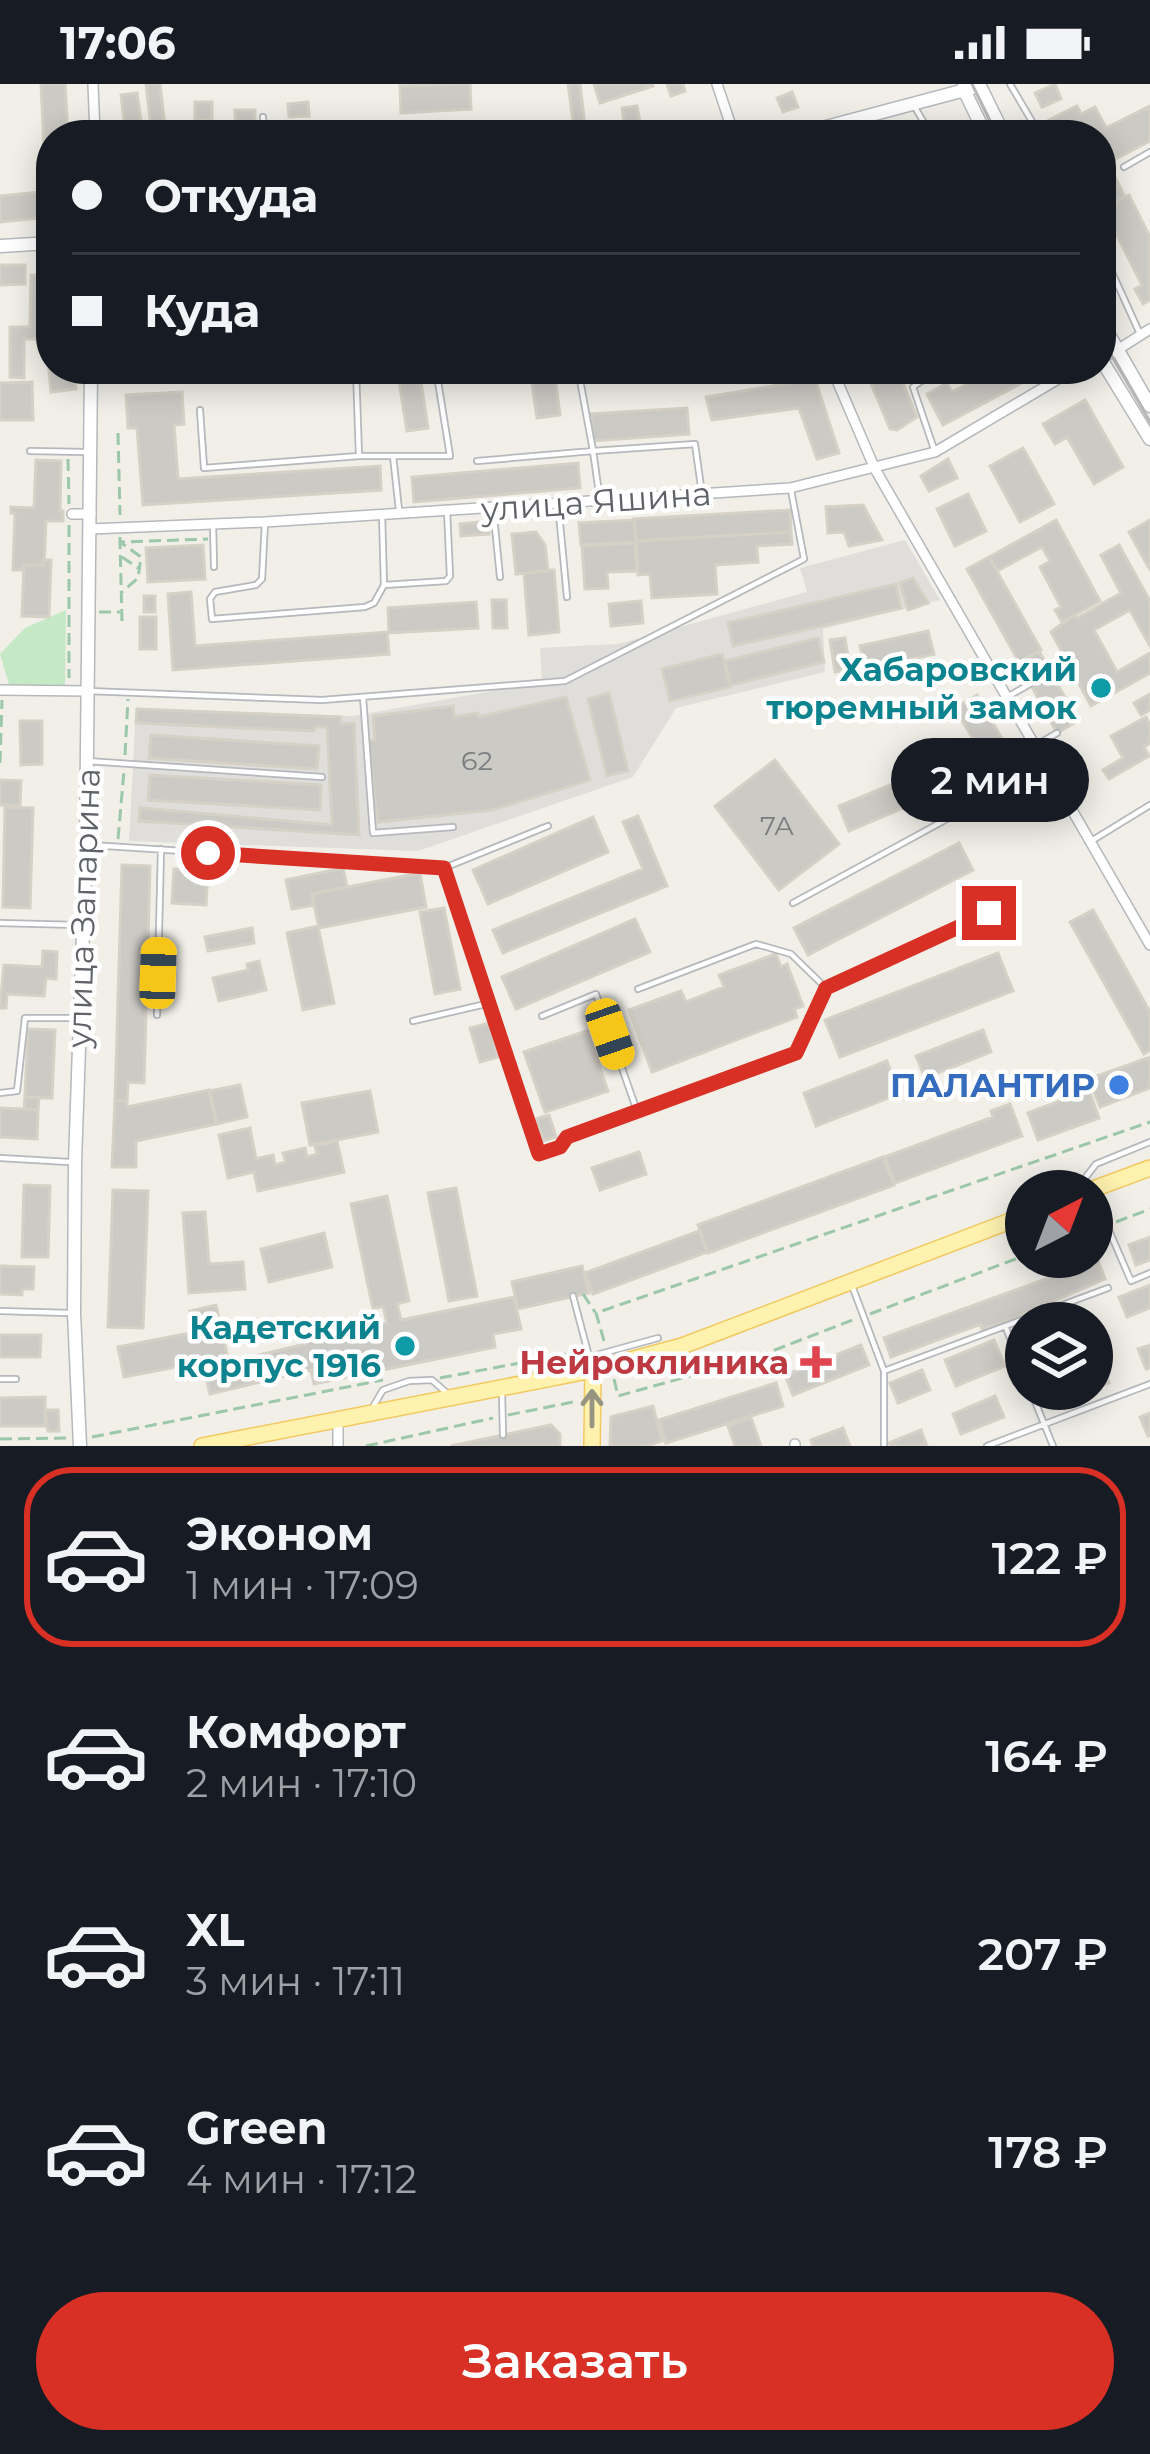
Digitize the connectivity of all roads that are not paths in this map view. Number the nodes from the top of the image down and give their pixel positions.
1 (93, 84) edge
2 (717, 84) edge
3 (1010, 84) edge
4 (982, 85) edge
5 (963, 87) edge
6 (914, 105) junction
7 (263, 117) dead end
8 (94, 120) edge
9 (263, 120) edge
10 (729, 120) edge
11 (871, 120) edge
12 (922, 120) edge
13 (979, 120) edge
14 (997, 120) edge
15 (1031, 120) edge
16 (1150, 152) edge
17 (1124, 166) dead end
18 (36, 244) edge
19 (0, 246) edge
20 (1116, 277) edge
21 (1145, 332) edge
22 (1116, 348) joint
23 (1116, 382) edge
24 (91, 384) edge
25 (357, 384) edge
26 (438, 384) edge
27 (581, 384) edge
28 (838, 384) edge
29 (917, 384) edge
30 (1046, 384) edge
31 (1150, 406) edge
32 (200, 410) dead end
33 (1150, 439) edge
34 (30, 451) dead end
35 (92, 452) junction
36 (593, 452) junction
37 (935, 452) junction
38 (359, 456) junction
39 (393, 456) junction
40 (477, 461) dead end
41 (875, 469) junction
42 (790, 488) junction
43 (702, 494) junction
44 (600, 500) junction
45 (558, 503) junction
46 (494, 507) junction
47 (447, 510) junction
48 (399, 513) junction
49 (72, 514) dead end
50 (382, 514) junction
51 (90, 521) junction
52 (265, 522) junction
53 (213, 524) junction
54 (214, 567) dead end
55 (500, 578) dead end
56 (384, 585) junction
57 (567, 597) dead end
58 (1030, 684) dead end
59 (1, 691) edge
60 (88, 691) junction
61 (363, 697) junction
62 (1007, 697) junction
63 (1058, 733) dead end
64 (1035, 746) junction
65 (87, 761) junction
66 (1046, 765) junction
67 (322, 777) dead end
68 (1150, 806) edge
69 (548, 826) dead end
70 (453, 827) dead end
71 (1090, 842) junction
72 (86, 844) junction
73 (161, 849) junction
74 (444, 868) junction
75 (793, 903) dead end
76 (989, 913) dead end
77 (0, 922) edge
78 (84, 925) junction
79 (1149, 942) edge
80 (826, 988) junction
81 (638, 989) dead end
82 (490, 1003) junction
83 (157, 1015) dead end
84 (542, 1016) dead end
85 (80, 1018) junction
86 (413, 1021) dead end
87 (0, 1093) edge
88 (637, 1111) junction
89 (1150, 1142) edge
90 (0, 1158) edge
91 (75, 1162) junction
92 (1150, 1168) edge
93 (1091, 1170) edge
94 (1113, 1182) edge
95 (1005, 1223) edge
96 (1113, 1239) edge
97 (1150, 1273) edge
98 (851, 1283) junction
99 (1108, 1288) dead end
100 (573, 1296) dead end
101 (1072, 1302) edge
102 (0, 1312) edge
103 (74, 1313) junction
104 (1005, 1328) edge
105 (658, 1338) dead end
106 (590, 1359) junction
107 (884, 1371) junction
108 (0, 1379) edge
109 (16, 1379) dead end
110 (1150, 1384) edge
111 (502, 1388) junction
112 (452, 1398) junction
113 (1038, 1410) edge
114 (371, 1415) junction
115 (338, 1422) junction
116 (1044, 1424) junction
117 (503, 1436) dead end
118 (79, 1442) edge
119 (202, 1446) edge
120 (338, 1446) edge
121 (592, 1446) edge
122 (884, 1446) edge
123 (987, 1446) edge
124 (1053, 1446) edge

1 - 8 street
2 - 10 street
3 - 15 lane
4 - 5 street
4 - 14 street
5 - 6 street
5 - 13 street
6 - 11 street
6 - 12 lane
7 - 9 lane
16 - 17 lane
18 - 19 street
20 - 21 lane
21 - 22 street
22 - 31 street
23 - 33 street
24 - 35 street, улица Запарина
25 - 38 lane
26 - 39 lane
27 - 36 lane
28 - 41 street
29 - 37 lane
30 - 37 street, улица Яшина
32 - 38 lane
34 - 35 lane
35 - 51 street, улица Запарина
36 - 40 lane
36 - 43 lane
36 - 44 lane
37 - 41 street, улица Яшина
38 - 39 lane
39 - 48 lane
41 - 42 street, улица Яшина
41 - 62 street
42 - 43 street, улица Яшина
42 - 61 lane
43 - 44 street, улица Яшина
44 - 45 street, улица Яшина
45 - 46 street, улица Яшина
45 - 57 lane
46 - 47 street, улица Яшина
46 - 55 lane
47 - 48 street, улица Яшина
47 - 56 lane
48 - 50 street, улица Яшина
49 - 51 street, улица Яшина
50 - 52 street, улица Яшина
50 - 56 lane
51 - 53 street, улица Яшина
51 - 60 street, улица Запарина
52 - 53 street, улица Яшина
52 - 56 lane
53 - 54 lane
58 - 62 lane
59 - 60 street
60 - 61 lane
60 - 65 street, улица Запарина
61 - 70 lane
62 - 64 street
63 - 64 lane
64 - 66 street
65 - 67 lane
65 - 72 street, улица Запарина
66 - 71 street
66 - 75 lane
68 - 71 lane
69 - 74 lane
71 - 79 street
72 - 73 lane
72 - 78 street, улица Запарина
73 - 74 lane
73 - 83 lane
74 - 82 lane
76 - 80 lane
77 - 78 lane
78 - 85 street, улица Запарина
80 - 81 lane
80 - 88 lane
82 - 86 lane
82 - 88 lane
84 - 88 lane
85 - 87 lane
85 - 91 street, улица Запарина
89 - 93 lane
90 - 91 lane
91 - 103 street, улица Запарина
92 - 94 main road
95 - 98 main road
96 - 97 lane
98 - 106 main road
98 - 107 lane
99 - 101 lane
100 - 106 lane
102 - 103 lane
103 - 118 street, улица Запарина
104 - 107 lane
105 - 106 lane
106 - 111 main road
121 -> 106 main road
107 - 122 lane
108 - 109 lane
110 - 116 lane
111 - 112 main road
111 - 117 lane
112 - 114 main road
112 - 114 lane
113 - 116 lane
114 - 115 main road
115 - 119 main road
115 - 120 street
116 - 123 lane
116 - 124 lane

